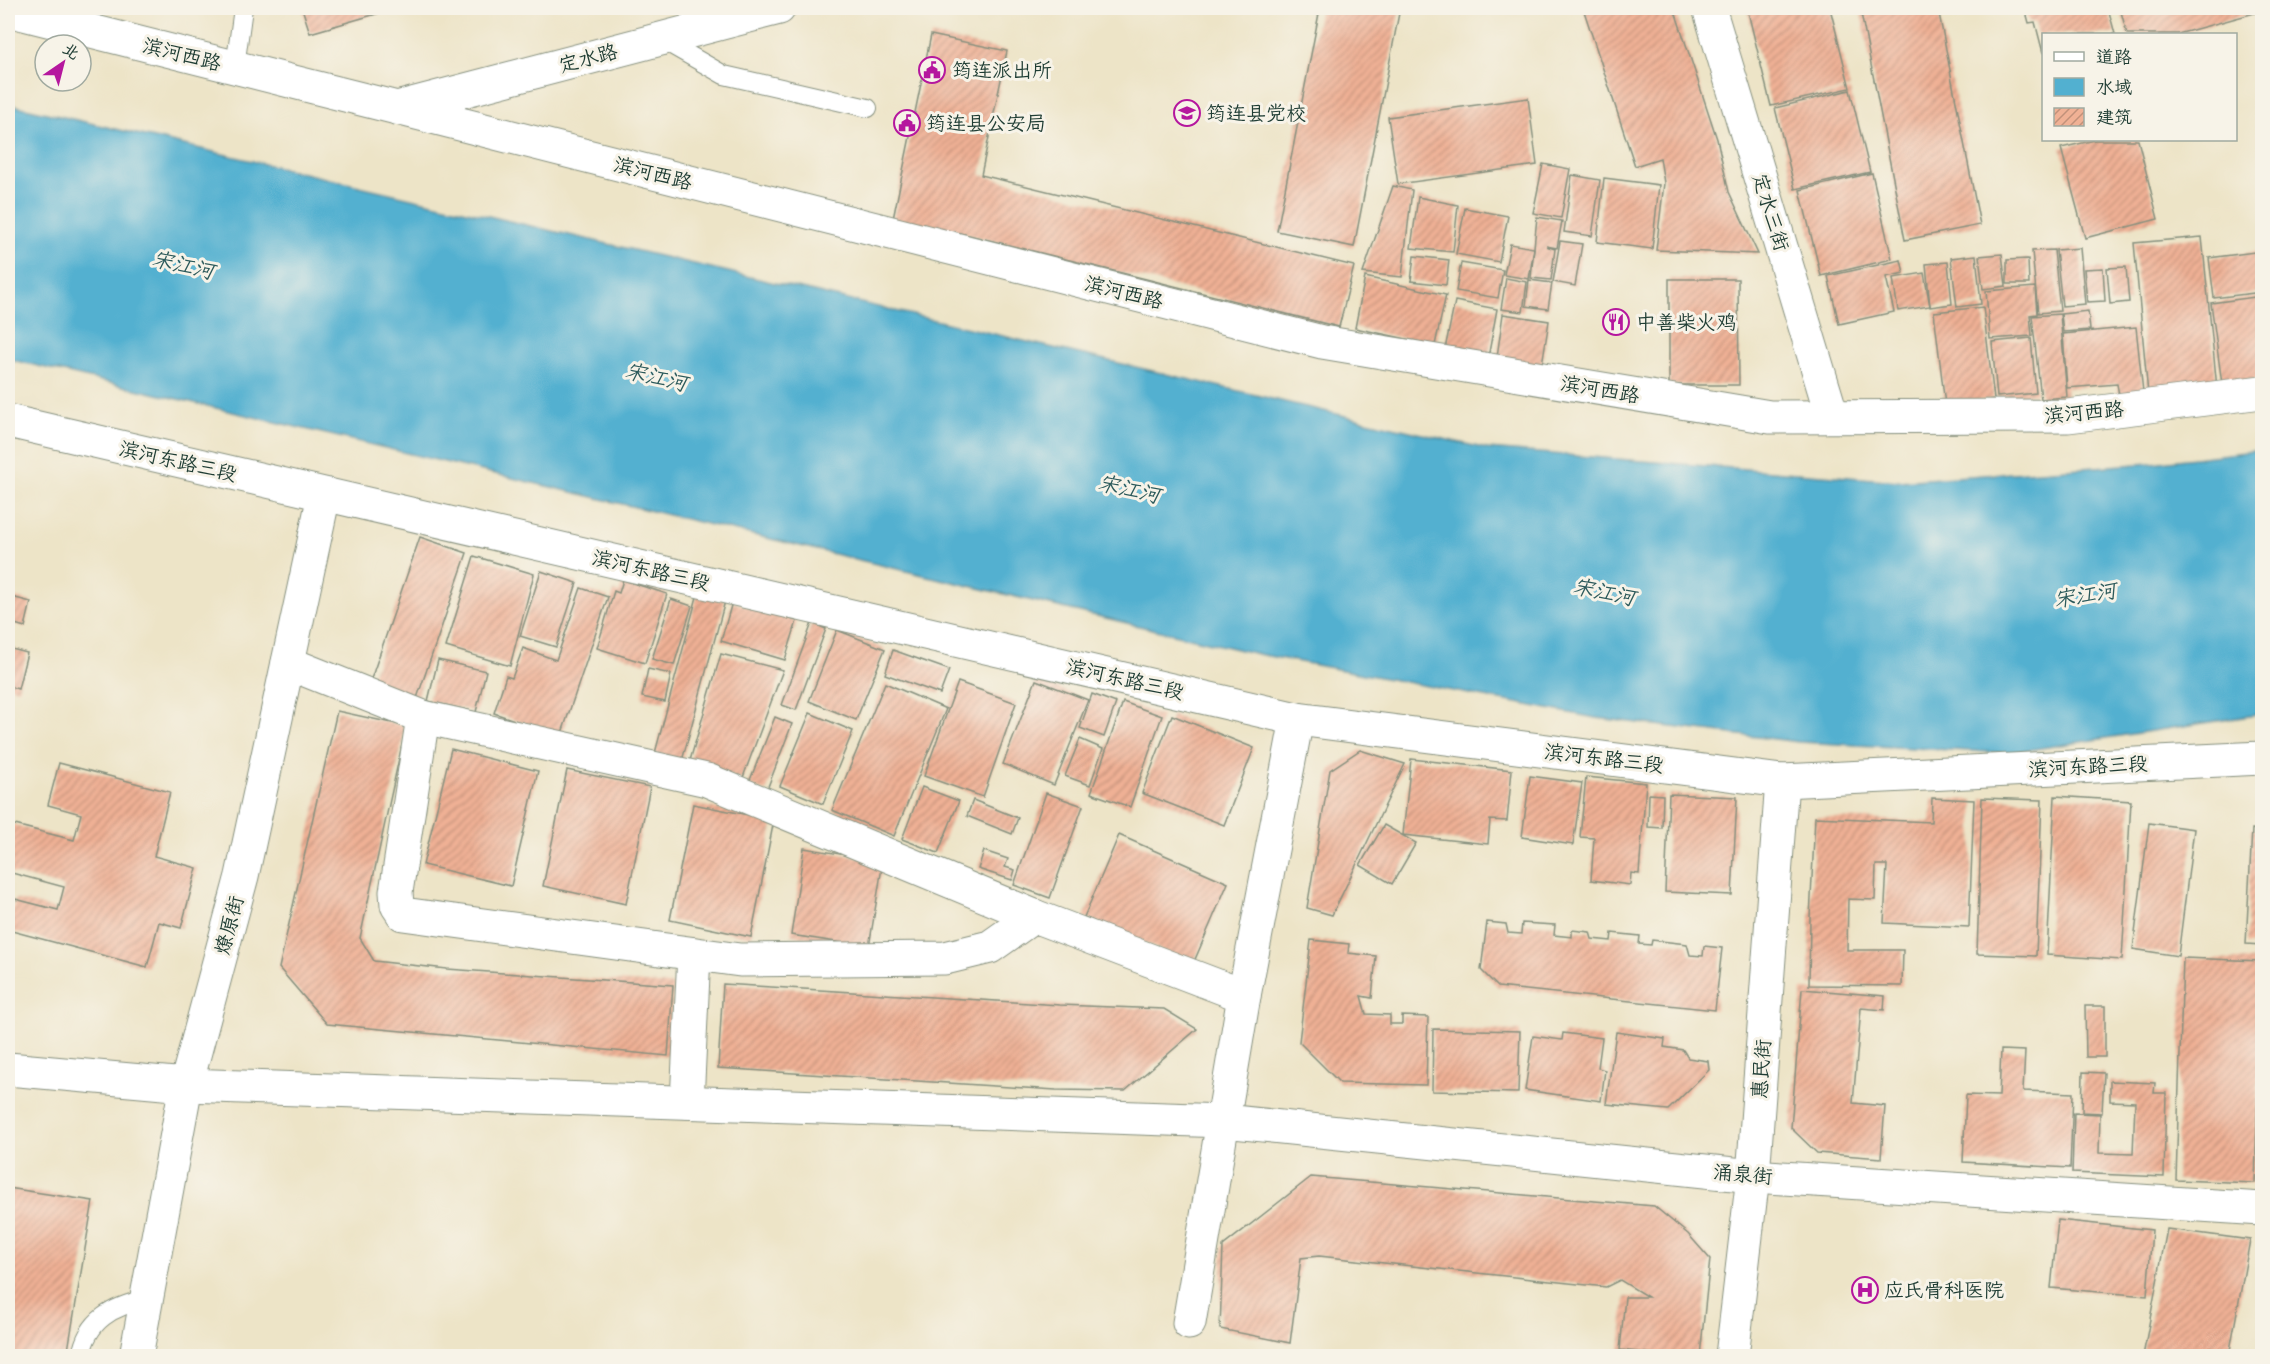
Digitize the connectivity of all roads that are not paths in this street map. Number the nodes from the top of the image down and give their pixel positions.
1 (243, 8) edge
2 (779, 8) edge
3 (1709, 8) edge
4 (8, 10) edge
5 (661, 39) junction
6 (236, 67) junction
7 (397, 108) junction
8 (868, 108) dead end
9 (2262, 392) edge
10 (1832, 416) junction
11 (8, 422) edge
12 (324, 495) junction
13 (288, 663) junction
14 (423, 717) junction
15 (1297, 719) junction
16 (2262, 758) edge
17 (1782, 781) junction
18 (1034, 916) junction
19 (694, 954) junction
20 (1244, 996) junction
21 (8, 1069) edge
22 (186, 1085) junction
23 (687, 1102) junction
24 (1224, 1121) junction
25 (1753, 1176) junction
26 (2262, 1209) edge
27 (147, 1299) junction
28 (1189, 1323) dead end
29 (81, 1356) edge
30 (136, 1356) edge
31 (1732, 1356) edge

1 - 6 lane
2 - 5 street, 定水路
3 - 10 street, 定水三街
4 - 6 street, 滨河西路
5 - 7 street, 定水路
5 - 8 lane
6 - 7 street, 滨河西路
7 - 10 street, 滨河西路
9 - 10 street, 滨河西路
11 - 12 street, 滨河东路三段
12 - 13 street, 燎原街
12 - 15 street, 滨河东路三段
13 - 14 street
13 - 22 street, 燎原街
14 - 18 street
14 - 19 street
15 - 17 street, 滨河东路三段
15 - 20 street
16 - 17 street, 滨河东路三段
17 - 25 street, 惠民街
18 - 19 street
18 - 20 street
19 - 23 street
20 - 24 street
21 - 22 street, 涌泉街
22 - 23 street, 涌泉街
22 - 27 street, 燎原街
23 - 24 street, 涌泉街
24 - 25 street, 涌泉街
24 - 28 street
25 - 26 street, 涌泉街
25 - 31 street, 惠民街
27 - 29 lane
27 - 30 street, 燎原街

